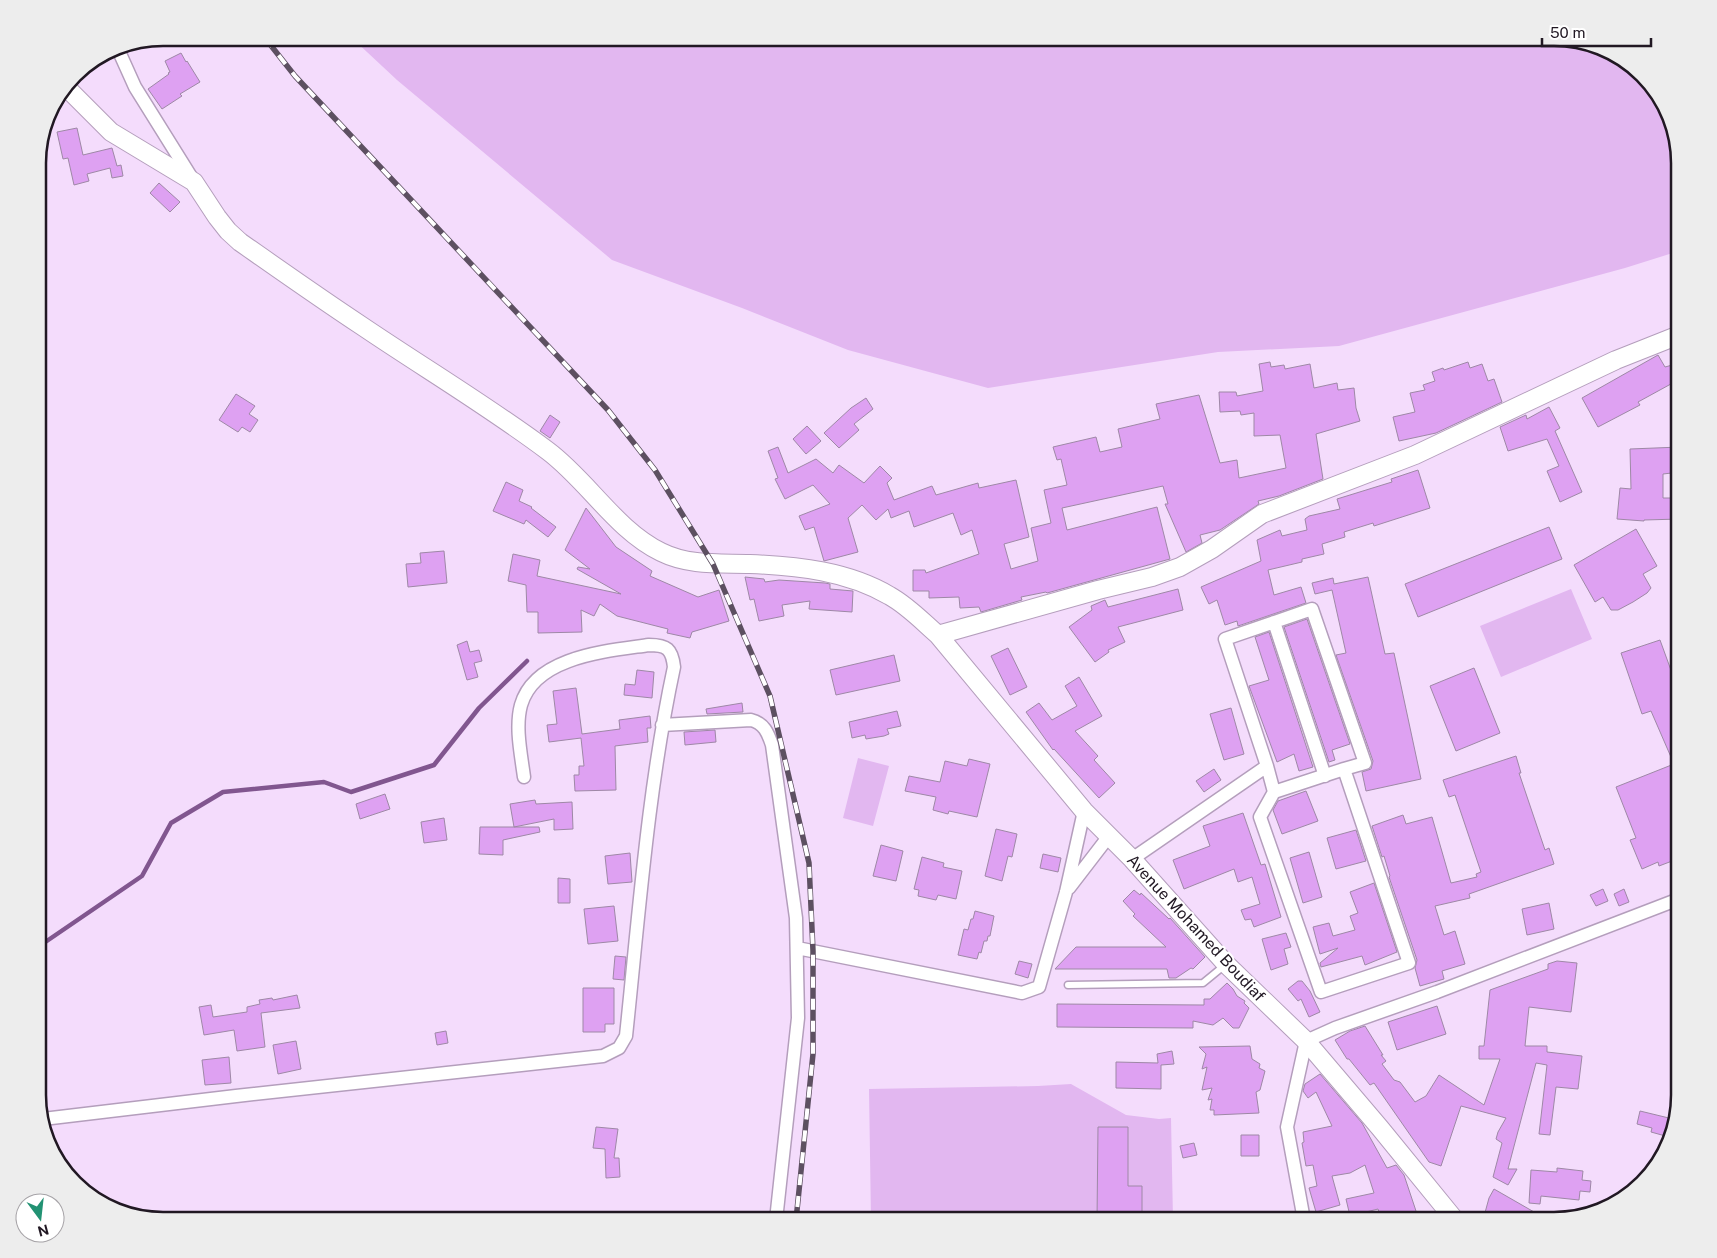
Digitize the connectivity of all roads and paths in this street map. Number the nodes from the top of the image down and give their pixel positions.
1 (120, 54) edge
2 (71, 91) edge
3 (194, 182) junction
4 (1671, 339) edge
5 (1274, 622) junction
6 (938, 635) junction
7 (662, 725) junction
8 (1267, 766) junction
9 (1344, 769) junction
10 (1325, 776) junction
11 (524, 777) dead end
12 (1274, 792) junction
13 (1084, 811) junction
14 (1109, 836) junction
15 (1132, 859) junction
16 (1066, 892) junction
17 (1671, 902) edge
18 (797, 948) junction
19 (1226, 964) junction
20 (1068, 985) dead end
21 (1306, 1041) junction
22 (48, 1118) edge
23 (777, 1212) edge
24 (1303, 1212) edge
25 (1448, 1212) edge

1 - 3 street
2 - 3 street
3 - 6 street, Avenue Mohamed Boudiaf
4 - 6 street
5 - 8 street
5 - 9 street
5 - 10 street
6 - 13 street, Avenue Mohamed Boudiaf
7 - 11 street
7 - 18 street
7 - 22 street
8 - 12 street
8 - 15 street
9 - 10 street
9 - 12 street
10 - 12 street
13 - 14 street, Avenue Mohamed Boudiaf
13 - 16 street
14 - 15 street, Avenue Mohamed Boudiaf
14 - 16 street
15 - 19 street, Avenue Mohamed Boudiaf
16 - 18 street
17 - 21 street
18 - 23 street
19 - 20 lane
19 - 21 street, Avenue Mohamed Boudiaf
21 - 24 street
21 - 25 street, Avenue Mohamed Boudiaf

